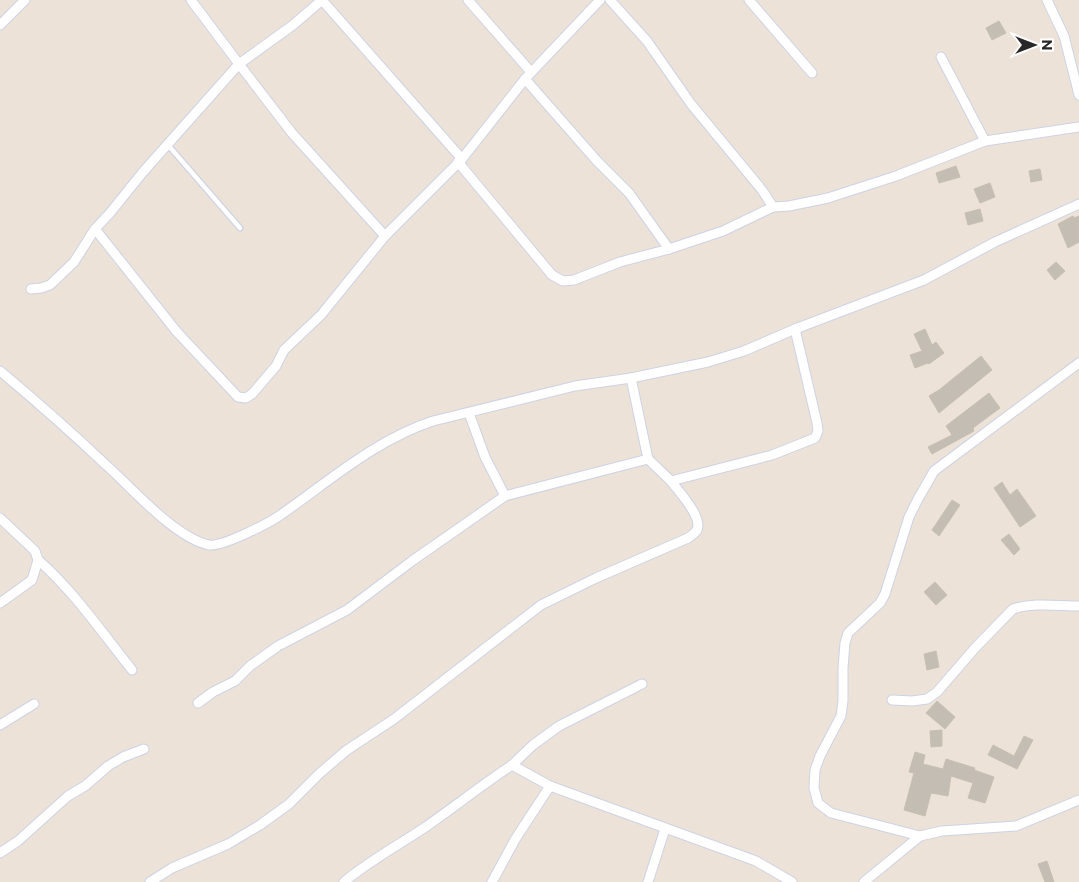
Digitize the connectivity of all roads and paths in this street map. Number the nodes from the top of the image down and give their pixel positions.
1 (25, 0) edge
2 (191, 0) edge
3 (322, 0) edge
4 (468, 0) edge
5 (600, 0) edge
6 (610, 0) edge
7 (749, 0) edge
8 (1047, 0) edge
9 (0, 25) edge
10 (940, 57) dead end
11 (239, 64) junction
12 (812, 73) dead end
13 (528, 76) junction
14 (1079, 95) edge
15 (1079, 127) edge
16 (985, 141) junction
17 (168, 145) junction
18 (460, 160) junction
19 (1079, 204) edge
20 (773, 207) junction
21 (95, 228) junction
22 (240, 228) dead end
23 (385, 236) junction
24 (669, 249) junction
25 (31, 289) dead end
26 (795, 328) junction
27 (1079, 363) edge
28 (0, 371) edge
29 (631, 378) junction
30 (469, 413) junction
31 (648, 459) junction
32 (671, 481) junction
33 (506, 496) junction
34 (0, 518) edge
35 (38, 560) junction
36 (0, 603) edge
37 (1079, 606) edge
38 (132, 670) dead end
39 (642, 684) dead end
40 (892, 700) dead end
41 (198, 702) dead end
42 (34, 704) dead end
43 (0, 725) edge
44 (144, 749) dead end
45 (512, 764) junction
46 (550, 786) junction
47 (1079, 800) edge
48 (665, 829) junction
49 (920, 836) junction
50 (0, 854) edge
51 (150, 882) edge
52 (344, 882) edge
53 (492, 882) edge
54 (648, 882) edge
55 (792, 882) edge
56 (864, 882) edge

1 - 9 street
2 - 11 street
3 - 11 street
3 - 18 street
4 - 13 street
5 - 13 street
6 - 20 street
7 - 12 street
8 - 14 street
10 - 16 street
11 - 17 street
11 - 23 street
13 - 18 street
13 - 24 street
15 - 16 street
16 - 20 street
17 - 21 street
17 - 22 lane
18 - 23 street
18 - 24 street
19 - 26 street
20 - 24 street
21 - 23 street
21 - 25 street
26 - 29 street
26 - 32 street
27 - 49 street
28 - 30 street
29 - 30 street
29 - 31 street
30 - 33 street
31 - 32 street
31 - 33 street
32 - 51 street
33 - 41 street
34 - 35 street
35 - 36 street
35 - 38 street
37 - 40 street
39 - 45 street
42 - 43 street
44 - 50 street
45 - 46 street
45 - 52 street
46 - 48 street
46 - 53 street
47 - 49 street
48 - 54 street
48 - 55 street
49 - 56 street

